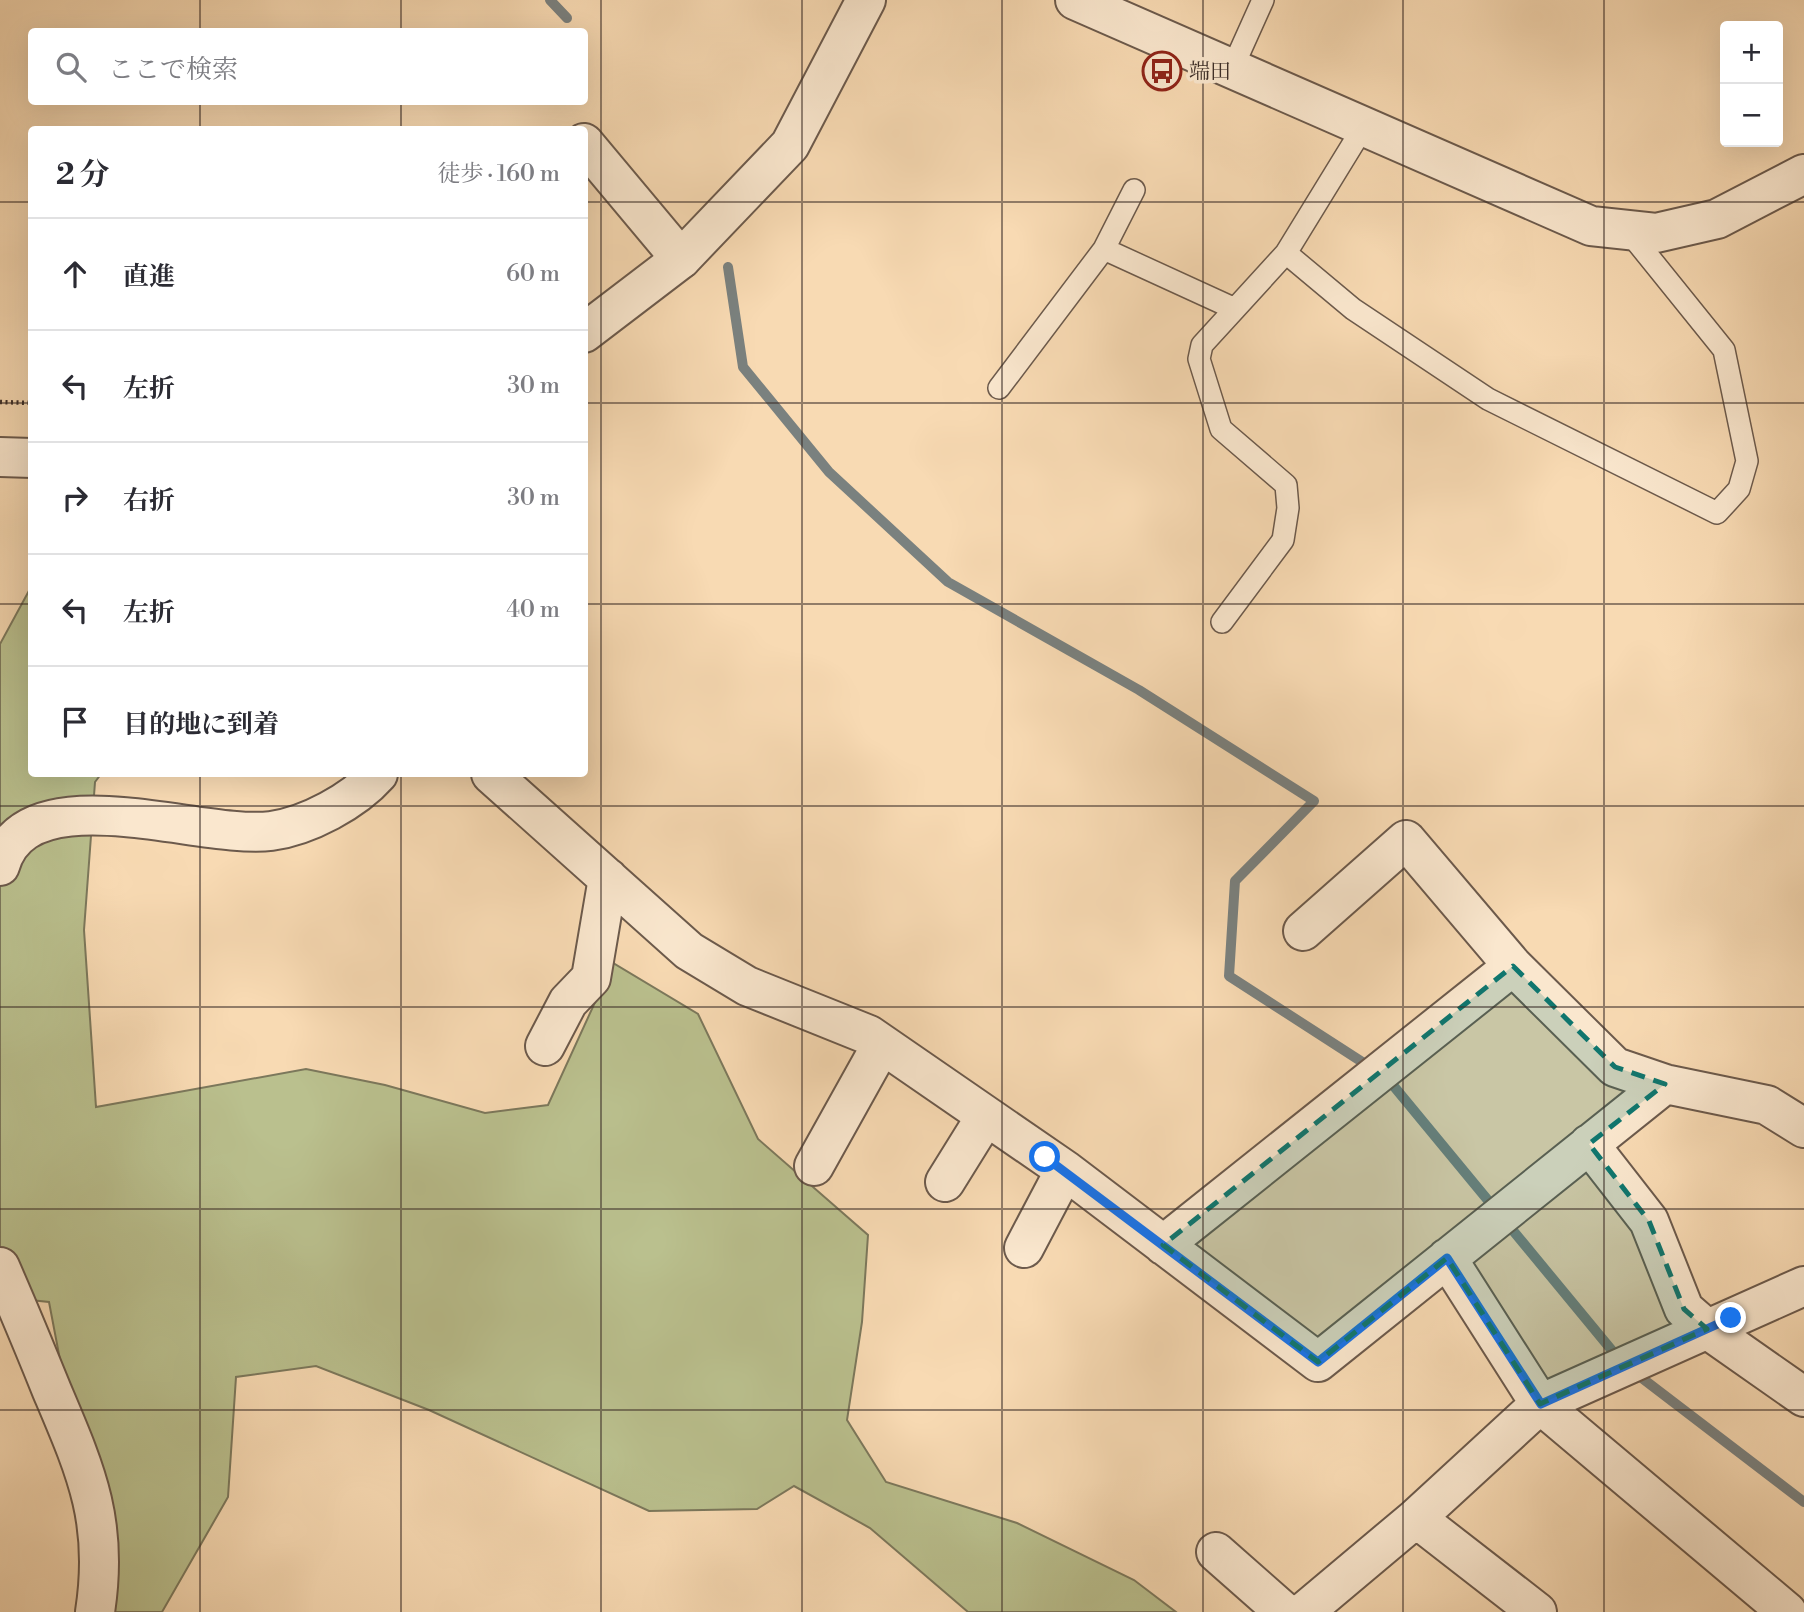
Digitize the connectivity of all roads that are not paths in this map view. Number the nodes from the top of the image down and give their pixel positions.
1 (866, 0) edge
2 (1075, 0) edge
3 (1263, 0) edge
4 (1232, 69) junction
5 (1364, 126) junction
6 (588, 148) edge
7 (1804, 174) edge
8 (1134, 190) dead end
9 (1628, 231) junction
10 (1104, 249) junction
11 (1286, 253) junction
12 (681, 259) junction
13 (1235, 309) junction
14 (588, 330) edge
15 (999, 388) dead end
16 (0, 457) edge
17 (28, 458) edge
18 (1222, 622) dead end
19 (375, 777) edge
20 (494, 777) edge
21 (0, 866) edge
22 (608, 878) junction
23 (1303, 931) dead end
24 (1513, 966) junction
25 (882, 1044) junction
26 (545, 1046) dead end
27 (1665, 1084) junction
28 (986, 1115) junction
29 (1804, 1128) edge
30 (1589, 1144) junction
31 (814, 1166) dead end
32 (1065, 1170) junction
33 (945, 1182) dead end
34 (1163, 1245) junction
35 (1024, 1248) dead end
36 (1447, 1258) junction
37 (0, 1268) edge
38 (1804, 1286) edge
39 (1707, 1329) junction
40 (1804, 1397) edge
41 (1541, 1404) junction
42 (1416, 1518) junction
43 (1216, 1552) dead end
44 (95, 1612) edge
45 (1284, 1612) edge
46 (1304, 1612) edge
47 (1537, 1612) edge
48 (1787, 1612) edge

1 - 12 street
2 - 4 street
3 - 4 lane
4 - 5 street
5 - 9 street
5 - 11 lane
6 - 12 street
7 - 9 street
8 - 10 lane
9 - 11 lane
10 - 13 lane
10 - 15 lane
11 - 13 lane
12 - 14 street
13 - 18 lane
16 - 17 street
19 - 21 street
20 - 22 street
22 - 25 street
22 - 26 street
23 - 24 street
24 - 27 street
24 - 34 street
25 - 28 street
25 - 31 street
27 - 29 street
27 - 30 street
28 - 32 street
28 - 33 street
30 - 36 street
30 - 39 street
32 - 34 street
32 - 35 street
34 - 36 street
36 - 41 street
37 - 44 street
38 - 39 street
39 - 40 street
39 - 41 street
41 - 42 street
41 - 48 street
42 - 46 street
42 - 47 street
43 - 45 street

